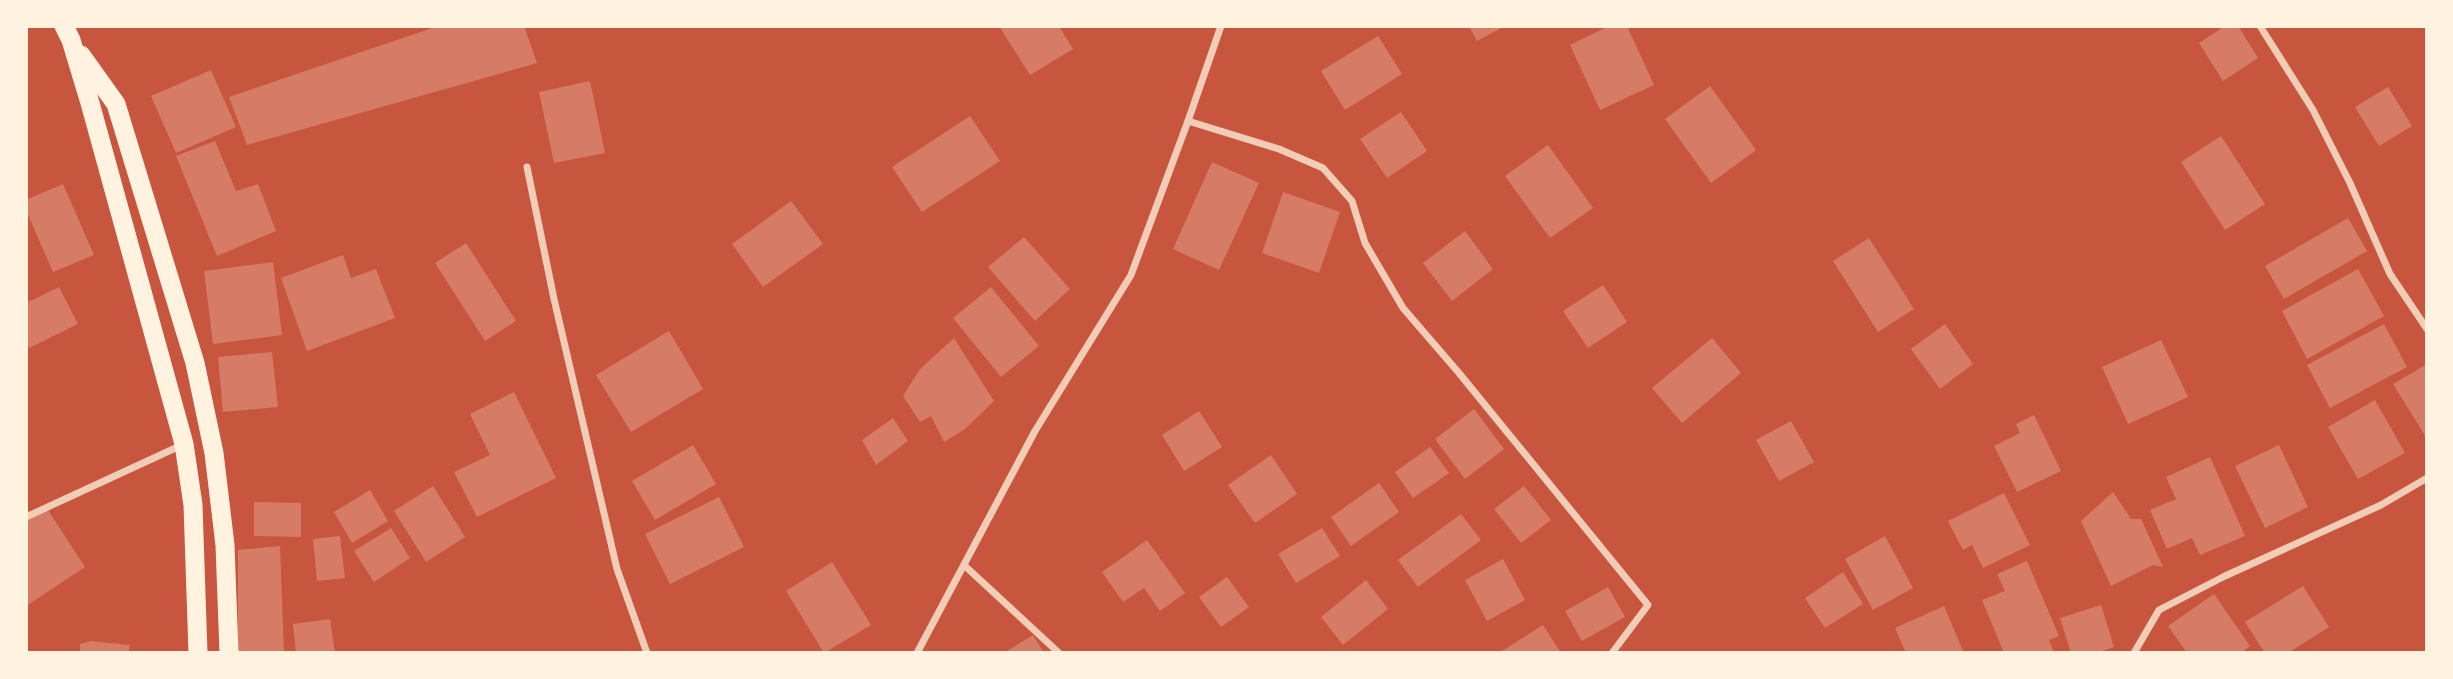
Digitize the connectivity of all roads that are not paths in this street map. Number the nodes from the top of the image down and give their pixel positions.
1 (1221, 26) edge
2 (2260, 26) edge
3 (68, 33) edge
4 (1188, 121) junction
5 (527, 167) dead end
6 (2427, 329) edge
7 (184, 444) junction
8 (2427, 478) edge
9 (26, 517) edge
10 (965, 566) junction
11 (198, 653) edge
12 (229, 653) edge
13 (647, 653) edge
14 (917, 653) edge
15 (1059, 653) edge
16 (1612, 653) edge
17 (2133, 653) edge

1 - 4 street
2 - 6 street
3 - 7 highway
3 - 12 highway
4 - 10 street
4 - 16 street
5 - 13 street
7 - 9 street
7 - 11 highway
8 - 17 street
10 - 14 street
10 - 15 street

